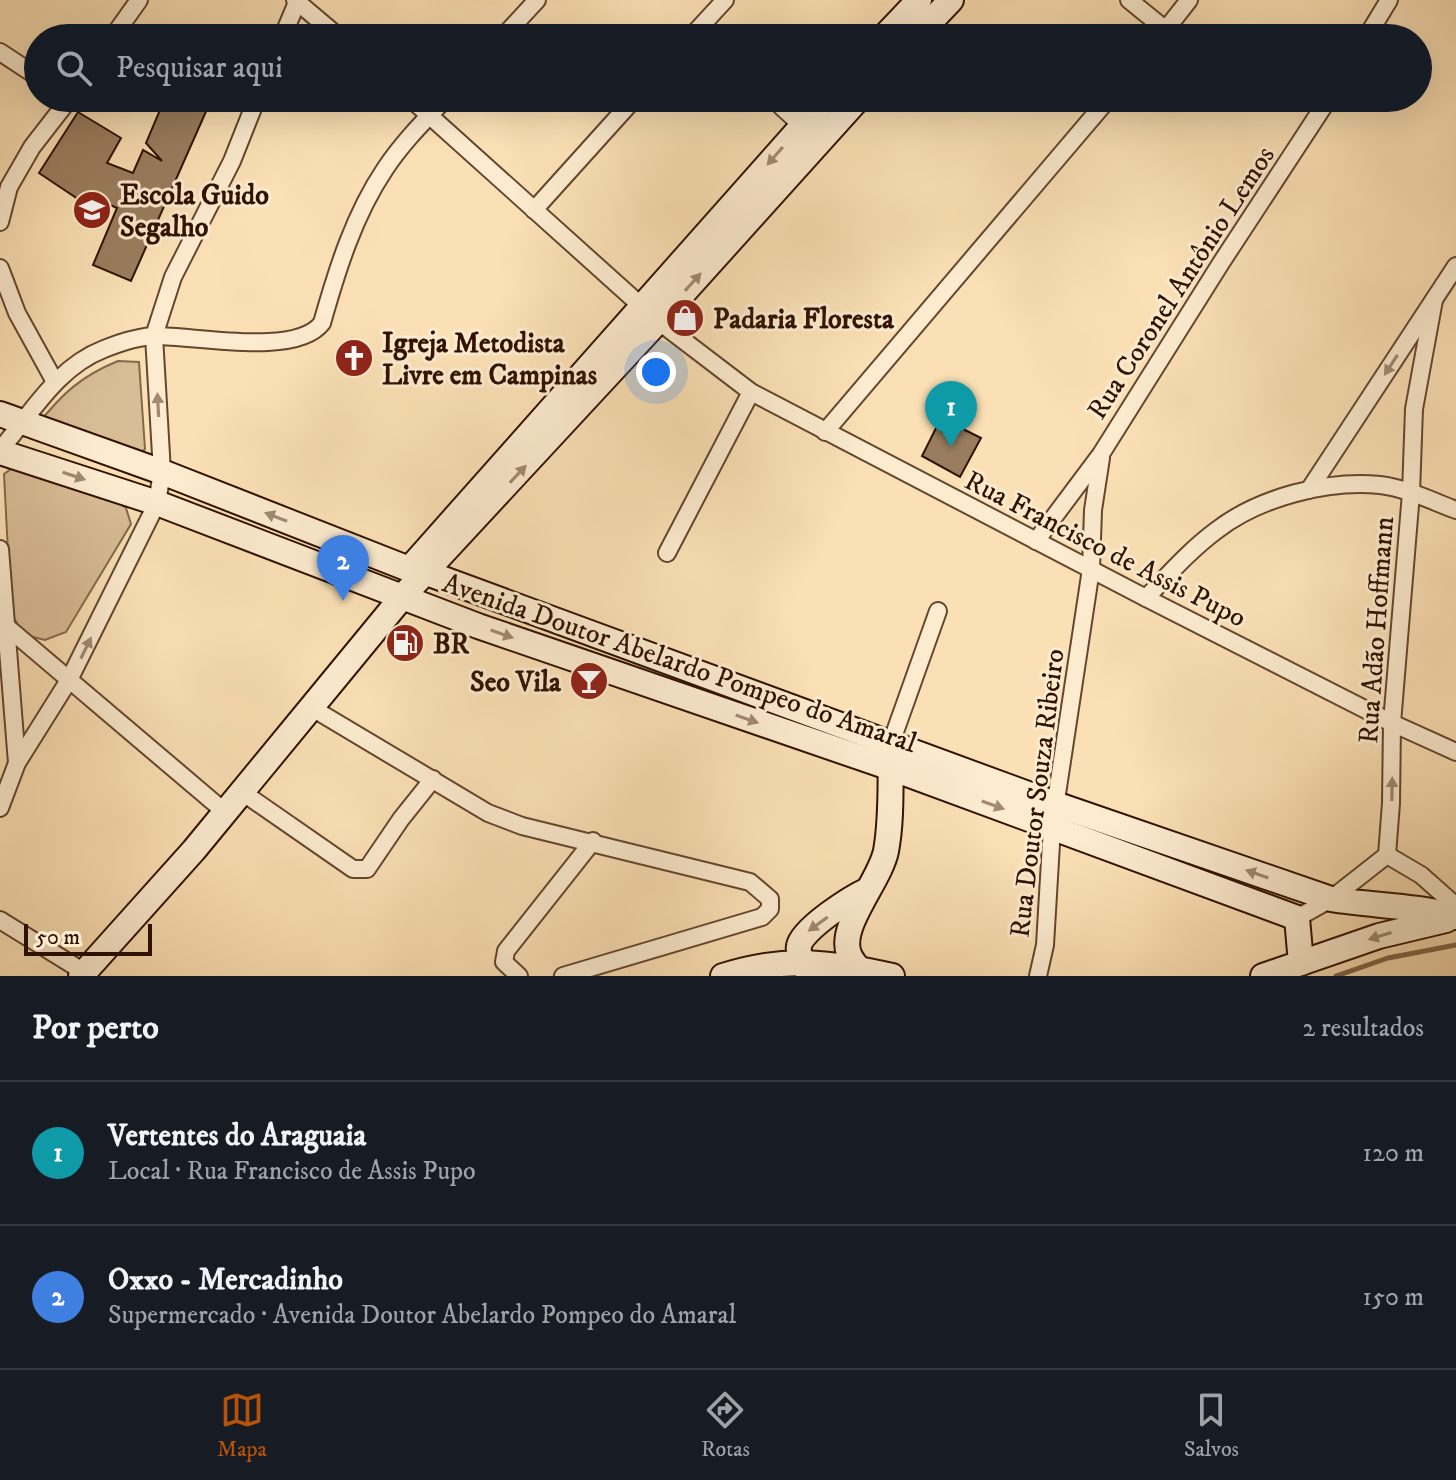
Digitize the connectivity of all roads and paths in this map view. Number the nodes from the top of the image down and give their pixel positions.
1 (139, 0) edge
2 (297, 0) edge
3 (537, 0) edge
4 (725, 0) edge
5 (919, 0) edge
6 (951, 0) edge
7 (1129, 0) edge
8 (1189, 0) edge
9 (1389, 0) edge
10 (122, 24) edge
11 (288, 24) edge
12 (324, 24) edge
13 (515, 24) edge
14 (706, 24) edge
15 (896, 24) edge
16 (928, 24) edge
17 (1153, 24) edge
18 (1171, 24) edge
19 (1374, 24) edge
20 (0, 52) edge
21 (24, 68) edge
22 (59, 112) edge
23 (251, 112) edge
24 (426, 112) edge
25 (433, 112) edge
26 (622, 112) edge
27 (787, 112) edge
28 (820, 112) edge
29 (839, 112) edge
30 (1097, 112) edge
31 (1320, 112) edge
32 (430, 115) junction
33 (810, 133) junction
34 (534, 210) junction
35 (0, 222) edge
36 (1456, 266) edge
37 (0, 268) edge
38 (1434, 300) junction
39 (650, 313) junction
40 (154, 336) junction
41 (55, 382) junction
42 (751, 392) junction
43 (0, 414) edge
44 (23, 423) junction
45 (825, 432) junction
46 (0, 451) edge
47 (1101, 454) junction
48 (162, 472) junction
49 (1309, 490) junction
50 (1411, 493) junction
51 (157, 503) junction
52 (1456, 510) edge
53 (1036, 541) junction
54 (0, 549) edge
55 (667, 553) dead end
56 (1091, 569) junction
57 (418, 571) junction
58 (396, 594) junction
59 (1146, 598) junction
60 (938, 611) dead end
61 (3, 623) edge
62 (628, 648) junction
63 (617, 675) junction
64 (69, 680) junction
65 (312, 708) junction
66 (1392, 723) junction
67 (891, 743) junction
68 (1456, 752) edge
69 (17, 763) junction
70 (891, 768) junction
71 (433, 779) junction
72 (242, 792) junction
73 (0, 808) edge
74 (221, 809) junction
75 (1054, 816) junction
76 (593, 841) junction
77 (1387, 855) junction
78 (870, 889) junction
79 (1331, 899) junction
80 (1456, 906) edge
81 (1297, 918) junction
82 (1456, 918) edge
83 (0, 920) edge
84 (1301, 963) junction
85 (807, 969) edge
86 (859, 970) junction
87 (76, 972) edge
88 (519, 976) edge
89 (563, 976) edge
90 (723, 976) edge
91 (892, 976) edge
92 (1038, 976) edge
93 (1263, 976) edge

1 - 10 street
2 - 11 street
2 - 12 street
3 - 13 street
4 - 14 street
5 - 15 main road
6 - 16 main road
7 - 17 street
8 - 18 street
9 - 19 street
20 - 21 street
22 - 35 street
23 - 40 street
24 - 32 street, Rua Francisco de Assis Pupo
25 - 32 street
26 - 34 street
27 - 33 street
28 - 33 main road
29 - 33 main road
30 - 45 street
31 - 47 street, Rua Coronel Antônio Lemos
32 - 34 street, Rua Francisco de Assis Pupo
32 - 40 street
33 - 39 main road
34 - 39 street, Rua Francisco de Assis Pupo
36 - 38 street, Rua Adão Hoffmann
37 - 41 street
38 -> 49 street, Rua Adão Hoffmann
38 - 50 street, Rua Adão Hoffmann
39 - 42 street, Rua Francisco de Assis Pupo
39 - 57 main road
40 - 41 street
48 -> 40 street
41 - 44 street
42 - 45 street, Rua Francisco de Assis Pupo
42 - 55 street
43 - 44 main road, Avenida Doutor Abelardo Pompeo do Amaral
44 - 46 street
44 - 48 main road, Avenida Doutor Abelardo Pompeo do Amaral
45 - 53 street, Rua Francisco de Assis Pupo
46 -> 51 main road, Avenida Doutor Abelardo Pompeo do Amaral
47 - 53 street, Rua Coronel Antônio Lemos
47 - 56 street, Rua Coronel Antônio Lemos
48 - 51 street
57 -> 48 main road, Avenida Doutor Abelardo Pompeo do Amaral
49 - 50 street
49 - 59 street
50 - 52 street
50 - 66 street, Rua Adão Hoffmann
51 - 58 main road, Avenida Doutor Abelardo Pompeo do Amaral
64 -> 51 street
53 - 56 street, Rua Francisco de Assis Pupo
54 - 61 street
56 - 59 street, Rua Francisco de Assis Pupo
56 - 75 street, Rua Doutor Souza Ribeiro
57 - 58 main road
57 - 62 main road, Avenida Doutor Abelardo Pompeo do Amaral
58 -> 63 main road, Avenida Doutor Abelardo Pompeo do Amaral
58 - 65 main road
58 - 74 main road
59 - 66 street, Rua Francisco de Assis Pupo
60 - 67 street
61 - 64 street
61 - 69 street
62 - 63 main road
62 - 67 main road, Avenida Doutor Abelardo Pompeo do Amaral
63 -> 70 main road, Avenida Doutor Abelardo Pompeo do Amaral
64 - 69 street
64 - 74 street
65 - 71 street
65 - 72 main road
66 - 68 street, Rua Francisco de Assis Pupo
77 -> 66 street, Rua Adão Hoffmann
67 - 70 main road
67 - 75 main road, Avenida Doutor Abelardo Pompeo do Amaral
69 - 73 street
70 -> 75 main road, Avenida Doutor Abelardo Pompeo do Amaral
70 - 78 main road
71 - 72 street
71 - 76 street
72 - 74 main road
74 - 87 main road
79 -> 75 main road, Avenida Doutor Abelardo Pompeo do Amaral
75 - 81 main road, Avenida Doutor Abelardo Pompeo do Amaral
75 - 92 street, Rua Doutor Souza Ribeiro
76 - 88 street
76 - 89 street
77 - 79 street
77 - 80 street
78 -> 85 main road
78 - 86 main road
79 - 81 street
79 - 82 main road, Avenida Doutor Abelardo Pompeo do Amaral
81 - 84 main road
82 -> 84 main road
83 - 87 street
84 - 93 main road
85 - 86 main road
85 - 90 main road
86 - 91 main road

